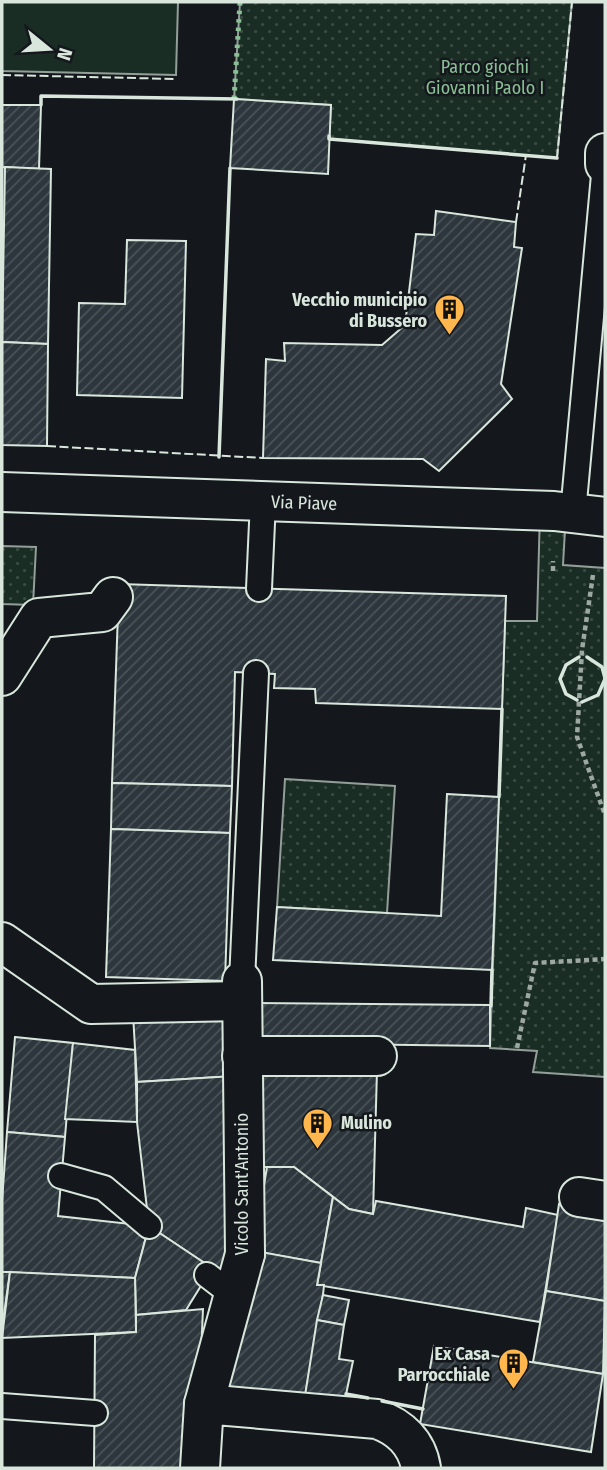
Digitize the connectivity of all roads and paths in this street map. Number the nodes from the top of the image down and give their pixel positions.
1 (605, 153) edge
2 (604, 164) edge
3 (2, 492) edge
4 (263, 501) junction
5 (589, 515) edge
6 (593, 575) dead end
7 (259, 589) dead end
8 (113, 597) dead end
9 (256, 673) dead end
10 (2, 676) edge
11 (605, 815) edge
12 (2, 942) edge
13 (605, 960) edge
14 (242, 991) junction
15 (517, 1048) dead end
16 (242, 1056) junction
17 (377, 1056) dead end
18 (61, 1177) dead end
19 (149, 1226) dead end
20 (2, 1406) edge
21 (95, 1413) dead end
22 (201, 1416) junction
23 (200, 1468) edge
24 (421, 1468) edge

1 - 2 street
2 - 5 lane
3 - 4 street, Via Piave
4 - 5 street, Via Piave
4 - 7 lane
6 - 11 path
8 - 10 street
9 - 14 lane
12 - 14 street
13 - 15 path
14 - 16 street, Vicolo Sant'Antonio
16 - 17 street
16 - 22 street, Vicolo Sant'Antonio
18 - 19 lane
20 - 21 lane
22 - 23 street, Vicolo Sant'Antonio
22 - 24 street

